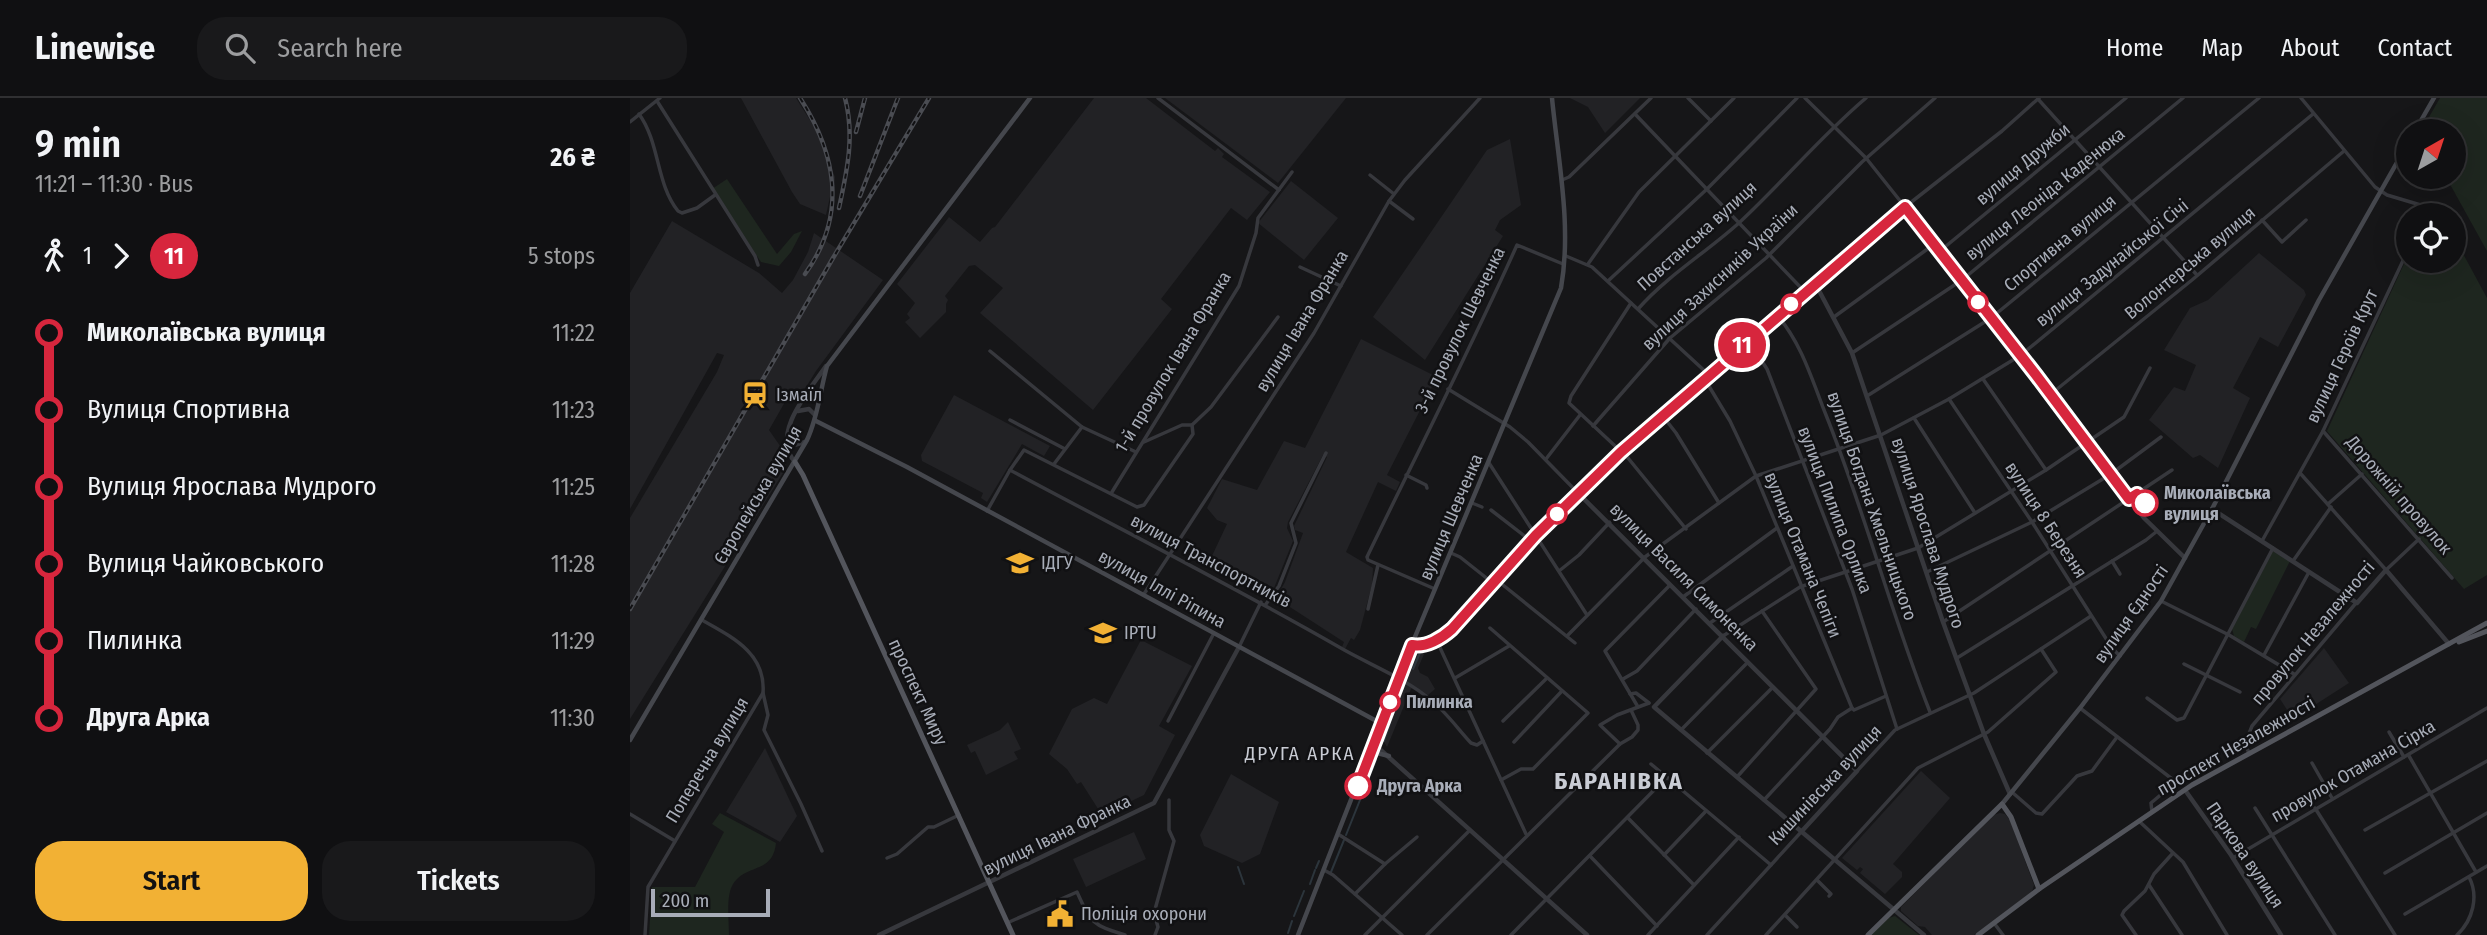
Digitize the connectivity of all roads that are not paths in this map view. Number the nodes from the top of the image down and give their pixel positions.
1 (1030, 98) edge
2 (1158, 98) edge
3 (1480, 98) edge
4 (1552, 98) edge
5 (1651, 98) edge
6 (1688, 98) edge
7 (1734, 98) edge
8 (1797, 98) edge
9 (1805, 98) edge
10 (1866, 98) edge
11 (1935, 98) edge
12 (2126, 98) edge
13 (2183, 98) edge
14 (2259, 98) edge
15 (2301, 98) edge
16 (2434, 98) edge
17 (659, 99) edge
18 (2038, 99) edge
19 (639, 114) junction
20 (1635, 114) junction
21 (2314, 114) junction
22 (2421, 119) edge
23 (1711, 121) junction
24 (630, 122) edge
25 (1833, 126) junction
26 (2075, 139) junction
27 (2344, 151) junction
28 (1677, 156) junction
29 (1866, 159) junction
30 (2396, 164) edge
31 (2100, 167) junction
32 (1292, 172) dead end
33 (1370, 175) dead end
34 (1560, 181) junction
35 (1707, 189) junction
36 (1279, 190) junction
37 (2380, 191) junction
38 (1394, 194) junction
39 (715, 195) junction
40 (1389, 201) junction
41 (2131, 202) junction
42 (2415, 203) edge
43 (1905, 207) junction
44 (1413, 219) dead end
45 (2262, 220) junction
46 (2306, 220) dead end
47 (1739, 223) junction
48 (2164, 238) junction
49 (1933, 245) junction
50 (1939, 252) junction
51 (1770, 254) junction
52 (1566, 256) junction
53 (1566, 264) junction
54 (1588, 264) junction
55 (758, 265) dead end
56 (1300, 267) dead end
57 (2397, 273) edge
58 (2197, 275) junction
59 (1962, 280) junction
60 (1608, 281) junction
61 (1815, 283) junction
62 (1341, 286) junction
63 (1805, 292) junction
64 (1631, 303) junction
65 (1638, 309) junction
66 (1777, 315) junction
67 (1278, 317) dead end
68 (1834, 317) junction
69 (1991, 318) junction
70 (1670, 338) junction
71 (1748, 340) junction
72 (990, 351) dead end
73 (1852, 353) junction
74 (2021, 355) junction
75 (827, 366) junction
76 (2150, 368) dead end
77 (1706, 376) junction
78 (1983, 379) junction
79 (813, 385) junction
80 (821, 388) junction
81 (1448, 389) junction
82 (2051, 394) junction
83 (1867, 396) junction
84 (1949, 399) junction
85 (796, 414) junction
86 (1580, 415) junction
87 (1662, 415) junction
88 (815, 418) junction
89 (1914, 418) junction
90 (1010, 420) dead end
91 (1506, 423) junction
92 (1192, 425) junction
93 (1593, 426) junction
94 (1082, 427) junction
95 (2323, 431) junction
96 (786, 434) junction
97 (1881, 435) junction
98 (2161, 437) dead end
99 (807, 440) junction
100 (2087, 441) junction
101 (1142, 442) junction
102 (1065, 449) junction
103 (1840, 449) junction
104 (1136, 452) junction
105 (1621, 452) junction
106 (1326, 453) dead end
107 (1546, 460) junction
108 (1801, 460) junction
109 (794, 462) junction
110 (1489, 463) junction
111 (1054, 464) junction
112 (1010, 470) junction
113 (2046, 470) junction
114 (2172, 470) dead end
115 (2300, 473) junction
116 (2110, 474) junction
117 (2362, 474) junction
118 (1406, 475) junction
119 (1756, 476) junction
120 (1427, 488) dead end
121 (2011, 491) junction
122 (1112, 492) junction
123 (1578, 493) junction
124 (2129, 499) junction
125 (1472, 503) junction
126 (1719, 503) junction
127 (2330, 505) junction
128 (1482, 507) dead end
129 (2212, 509) junction
130 (1491, 510) dead end
131 (987, 511) junction
132 (1975, 513) junction
133 (1610, 522) junction
134 (2032, 522) junction
135 (1777, 528) junction
136 (1686, 529) junction
137 (2156, 532) junction
138 (1536, 535) junction
139 (2419, 540) junction
140 (1531, 541) junction
141 (2262, 541) junction
142 (1918, 548) junction
143 (2273, 548) junction
144 (2050, 551) junction
145 (1451, 553) junction
146 (1170, 556) junction
147 (1645, 557) junction
148 (2185, 558) junction
149 (2112, 561) junction
150 (2292, 561) junction
151 (1876, 562) junction
152 (1378, 565) junction
153 (1793, 566) junction
154 (2386, 570) junction
155 (1559, 571) junction
156 (1845, 571) junction
157 (2309, 572) junction
158 (1926, 573) junction
159 (2120, 574) dead end
160 (2452, 578) dead end
161 (1495, 582) junction
162 (1672, 584) junction
163 (2072, 586) junction
164 (1800, 587) junction
165 (1436, 589) junction
166 (1144, 594) junction
167 (1683, 597) junction
168 (2161, 601) junction
169 (1263, 603) junction
170 (2357, 603) junction
171 (1696, 609) junction
172 (1368, 610) dead end
173 (1762, 611) junction
174 (1587, 615) junction
175 (2091, 616) junction
176 (702, 620) junction
177 (1943, 622) junction
178 (1710, 623) junction
179 (1490, 628) dead end
180 (2486, 628) edge
181 (1214, 633) junction
182 (2228, 635) junction
183 (1567, 636) junction
184 (1723, 636) junction
185 (1436, 639) junction
186 (1575, 643) dead end
187 (1412, 645) junction
188 (2449, 645) junction
189 (1509, 646) junction
190 (1239, 647) junction
191 (2041, 649) junction
192 (2264, 655) junction
193 (2120, 656) junction
194 (1956, 658) junction
195 (1748, 662) junction
196 (2184, 664) dead end
197 (2207, 674) junction
198 (2294, 674) junction
199 (1455, 678) junction
200 (1546, 679) junction
201 (1623, 679) junction
202 (1399, 680) junction
203 (1773, 687) junction
204 (1561, 692) junction
205 (2240, 692) dead end
206 (763, 693) junction
207 (1630, 694) junction
208 (1969, 694) junction
209 (1886, 696) junction
210 (2147, 698) dead end
211 (1390, 705) junction
212 (1651, 705) junction
213 (1638, 707) junction
214 (1852, 708) junction
215 (2080, 708) junction
216 (2487, 709) edge
217 (1631, 710) junction
218 (1797, 711) junction
219 (1930, 712) junction
220 (1364, 714) junction
221 (1168, 721) dead end
222 (1503, 721) dead end
223 (1382, 724) junction
224 (1897, 729) junction
225 (1681, 730) junction
226 (2389, 732) dead end
227 (1984, 734) junction
228 (1822, 737) junction
229 (2117, 737) junction
230 (630, 740) edge
231 (1483, 741) junction
232 (1514, 742) dead end
233 (1374, 744) junction
234 (1620, 744) junction
235 (1707, 752) junction
236 (2249, 753) junction
237 (1389, 756) junction
238 (2406, 756) junction
239 (2487, 761) edge
240 (1367, 763) junction
241 (2312, 763) dead end
242 (1651, 764) dead end
243 (1857, 771) junction
244 (1667, 777) junction
245 (1737, 777) junction
246 (1500, 780) junction
247 (2185, 790) junction
248 (2012, 794) junction
249 (2430, 794) junction
250 (2332, 798) junction
251 (1169, 800) dead end
252 (1764, 800) junction
253 (2002, 804) junction
254 (2255, 808) dead end
255 (2315, 808) junction
256 (1707, 810) junction
257 (2152, 812) junction
258 (2487, 813) edge
259 (630, 814) edge
260 (959, 815) junction
261 (1628, 818) junction
262 (2140, 822) junction
263 (1471, 829) junction
264 (2365, 830) dead end
265 (1802, 831) junction
266 (2453, 833) junction
267 (1338, 834) junction
268 (2272, 834) junction
269 (1527, 835) junction
270 (1418, 837) dead end
271 (1739, 837) junction
272 (675, 841) junction
273 (822, 851) dead end
274 (2173, 853) junction
275 (1664, 855) junction
276 (1590, 856) junction
277 (887, 858) dead end
278 (1503, 858) junction
279 (2233, 858) junction
280 (1836, 860) junction
281 (1385, 864) junction
282 (1771, 865) junction
283 (2487, 866) edge
284 (1324, 870) junction
285 (2476, 872) junction
286 (2385, 873) dead end
287 (2469, 877) junction
288 (1817, 880) junction
289 (989, 883) junction
290 (1694, 885) junction
291 (2149, 886) junction
292 (2039, 888) junction
293 (1355, 894) junction
294 (1829, 896) dead end
295 (1548, 898) junction
296 (1895, 909) junction
297 (2405, 914) dead end
298 (1785, 915) junction
299 (1382, 918) junction
300 (1007, 923) junction
301 (1994, 923) junction
302 (1657, 926) junction
303 (1797, 927) dead end
304 (645, 935) edge
305 (879, 935) edge
306 (1013, 935) edge
307 (1125, 935) edge
308 (1155, 935) edge
309 (1298, 935) edge
310 (1365, 935) edge
311 (1402, 935) edge
312 (1427, 935) edge
313 (1511, 935) edge
314 (1587, 935) edge
315 (1648, 935) edge
316 (1707, 935) edge
317 (1766, 935) edge
318 (1868, 935) edge
319 (1924, 935) edge
320 (1978, 935) edge
321 (2003, 935) edge
322 (2136, 935) edge
323 (2182, 935) edge
324 (2227, 935) edge
325 (2281, 935) edge
326 (2335, 935) edge
327 (2395, 935) edge
328 (2457, 935) edge

1 - 75 main road, Європейська вулиця
2 - 36 street
3 - 38 street, вулиця Івана Франка
4 - 34 main road, вулиця Шевченка
5 - 20 street
6 - 23 street
7 - 23 street
8 - 35 street
9 - 25 street
10 - 25 street, Повстанська вулиця
11 - 29 street, вулиця Захисників України
12 - 26 street, вулиця Дружби
13 - 31 street, вулиця Леоніда Каденюка
14 - 41 street, Спортивна вулиця
15 - 21 street
16 - 22 main road
17 - 19 street
17 - 39 street
18 - 26 street
18 - 43 street
19 - 24 street
19 - 39 street
20 - 28 street
20 - 34 street
21 - 27 street
21 - 48 street, вулиця Задунайської Січі
23 - 28 street
25 - 29 street
25 - 47 street, Повстанська вулиця
26 - 31 street
26 - 50 street, вулиця Дружби
27 - 37 street
27 - 45 street, Волонтерська вулиця
28 - 35 street
28 - 54 street
29 - 43 street
29 - 51 street, вулиця Захисників України
30 - 37 main road, вулиця Єдності
31 - 41 street
31 - 59 street, вулиця Леоніда Каденюка
32 - 36 street, 1-й провулок Івана Франка
33 - 38 street
34 - 52 main road, вулиця Шевченка
35 - 47 street
35 - 60 street
36 - 101 street, 1-й провулок Івана Франка
37 - 42 street
37 - 129 main road, вулиця Єдності
38 - 40 street, вулиця Івана Франка
39 - 55 street
40 - 44 street
40 - 62 street, вулиця Івана Франка
41 - 48 street
41 - 69 street, Спортивна вулиця
43 - 49 street
43 - 61 street
45 - 46 street
45 - 58 street, Волонтерська вулиця
47 - 51 street
47 - 65 street, Повстанська вулиця
48 - 58 street
48 - 74 street, вулиця Задунайської Січі
49 - 50 street
49 - 68 street
50 - 59 street
51 - 63 street
51 - 70 street, вулиця Захисників України
52 - 53 main road, вулиця Шевченка
52 - 54 street, вулиця Отамана Чепіги
53 - 81 street, 3-й провулок Шевченка
53 - 91 main road, вулиця Шевченка
54 - 60 street, вулиця Отамана Чепіги
56 - 62 street
57 - 95 street, вулиця Героїв Крут
58 - 82 street, Волонтерська вулиця
59 - 69 street
59 - 73 street, вулиця Леоніда Каденюка
60 - 64 street, вулиця Отамана Чепіги
61 - 63 street
61 - 68 street, вулиця Ярослава Мудрого
62 - 146 street, вулиця Івана Франка
63 - 66 street
64 - 65 street, вулиця Отамана Чепіги
64 - 86 street, Повстанська вулиця
65 - 70 street, вулиця Отамана Чепіги
66 - 71 street
66 - 103 street, вулиця Богдана Хмельницького
67 - 92 street
68 - 73 street, вулиця Ярослава Мудрого
69 - 74 street
69 - 83 street, Спортивна вулиця
70 - 77 street, вулиця Отамана Чепіги
70 - 93 street, вулиця Захисників України
71 - 77 street
71 - 108 street, вулиця Пилипа Орлика
72 - 94 street
73 - 83 street, вулиця Ярослава Мудрого
74 - 78 street, вулиця Задунайської Січі
74 - 82 street
75 - 79 street
75 - 80 main road, Європейська вулиця
76 - 100 street
77 - 87 street
77 - 119 street, вулиця Отамана Чепіги
78 - 84 street, вулиця Задунайської Січі
78 - 113 street
79 - 80 street
79 - 85 street
80 - 88 main road, Європейська вулиця
81 - 91 street, вулиця Василя Симоненка
81 - 118 street, 3-й провулок Шевченка
82 - 100 street
83 - 97 street, вулиця Ярослава Мудрого
84 - 89 street, вулиця Задунайської Січі
84 - 121 street, вулиця 8 Березня
85 - 88 street
85 - 96 street
86 - 93 street
86 - 107 street
87 - 105 street
87 - 126 street
88 - 99 main road, Європейська вулиця
88 - 131 main road, вулиця Іллі Ріпина
89 - 97 street, вулиця Задунайської Січі
89 - 132 street
90 - 102 street
91 - 107 street, вулиця Василя Симоненка
91 - 110 main road, вулиця Шевченка
92 - 101 street
92 - 122 street
93 - 105 street
94 - 102 street
94 - 104 street
95 - 115 street, вулиця Героїв Крут
95 - 117 street, Дорожній провулок
96 - 99 street
96 - 109 street
97 - 103 street, вулиця Задунайської Січі
97 - 142 street, вулиця Ярослава Мудрого
98 - 116 street
99 - 109 main road, Європейська вулиця
100 - 113 street
100 - 116 street
101 - 104 street, 1-й провулок Івана Франка
102 - 111 street
103 - 108 street, вулиця Задунайської Січі
103 - 151 street, вулиця Богдана Хмельницького
104 - 122 street, 1-й провулок Івана Франка
105 - 123 street
105 - 136 street
106 - 169 street, вулиця Івана Франка
107 - 123 street, вулиця Василя Симоненка
108 - 119 street, вулиця Задунайської Січі
108 - 156 street, вулиця Пилипа Орлика
109 - 176 main road, Європейська вулиця
109 - 260 main road, проспект Миру
110 - 125 main road, вулиця Шевченка
110 - 138 street
111 - 112 street
111 - 122 street
112 - 131 street
112 - 146 street, вулиця Транспортників
113 - 121 street
114 - 124 street
115 - 127 street
115 - 141 street, вулиця Героїв Крут
116 - 124 street
116 - 134 street
117 - 127 street
117 - 139 street, Дорожній провулок
118 - 120 street
118 - 152 street, 3-й провулок Шевченка
119 - 126 street, вулиця Задунайської Січі
119 - 135 street, вулиця Отамана Чепіги
121 - 132 street
121 - 134 street, вулиця 8 Березня
123 - 133 street, вулиця Василя Симоненка
123 - 138 street
124 - 137 street
124 - 144 street
125 - 128 street
125 - 145 main road, вулиця Шевченка
126 - 136 street, вулиця Задунайської Січі
127 - 150 street
127 - 154 street
129 - 141 street
129 - 148 main road, вулиця Єдності
130 - 140 street
131 - 166 main road, вулиця Іллі Ріпина
132 - 142 street
133 - 147 street, вулиця Василя Симоненка
133 - 155 street
134 - 144 street, вулиця 8 Березня
134 - 158 street
135 - 153 street, вулиця Отамана Чепіги
135 - 167 street
136 - 147 street, вулиця Задунайської Січі
137 - 148 street
137 - 149 street
138 - 140 street
138 - 155 street
139 - 154 street, провулок Незалежності
139 - 160 street, Дорожній провулок
140 - 161 street
141 - 143 street
142 - 151 street
142 - 158 street, вулиця Ярослава Мудрого
143 - 150 street
143 - 182 street
144 - 163 street, вулиця 8 Березня
144 - 177 street
145 - 161 street
145 - 165 main road, вулиця Шевченка
146 - 166 street, вулиця Івана Франка
146 - 169 street, вулиця Транспортників
147 - 162 street, вулиця Василя Симоненка
147 - 174 street, вулиця Задунайської Січі
148 - 168 main road, вулиця Єдності
149 - 159 street
149 - 163 street
150 - 157 street
151 - 156 street
151 - 219 street, вулиця Богдана Хмельницького
152 - 165 street
152 - 172 street, 3-й провулок Шевченка
153 - 164 street, вулиця Отамана Чепіги
153 - 178 street
154 - 170 street, провулок Незалежності
154 - 188 street
155 - 174 street
156 - 164 street
156 - 209 street, вулиця Пилипа Орлика
157 - 170 street
157 - 192 street
158 - 177 street, вулиця Ярослава Мудрого
161 - 183 street
161 - 185 street
162 - 167 street, вулиця Василя Симоненка
162 - 201 street
163 - 175 street, вулиця 8 Березня
163 - 194 street
164 - 173 street
164 - 214 street, вулиця Отамана Чепіги
165 - 187 main road, вулиця Шевченка
166 - 181 main road, вулиця Іллі Ріпина
167 - 171 street, вулиця Василя Симоненка
168 - 182 street
168 - 193 main road, вулиця Єдності
169 - 190 street, вулиця Івана Франка
169 - 202 street, вулиця Транспортників
170 - 198 street, провулок Незалежності
171 - 178 street, вулиця Василя Симоненка
171 - 201 street
173 - 184 street
173 - 218 street
174 - 183 street, вулиця Задунайської Січі
175 - 191 street, Кишинівська вулиця
175 - 193 street, вулиця 8 Березня
176 - 206 street, Поперечна вулиця
176 - 230 main road, Європейська вулиця
177 - 194 street, вулиця Ярослава Мудрого
178 - 184 street, вулиця Василя Симоненка
179 - 189 street
180 - 188 main road, проспект Незалежності
181 - 190 main road, вулиця Іллі Ріпина
181 - 221 street
182 - 192 street
182 - 197 street
183 - 186 street
184 - 195 street, вулиця Василя Симоненка
184 - 212 street
185 - 187 street
185 - 199 street
187 - 202 main road, вулиця Шевченка
188 - 236 main road, проспект Незалежності
189 - 199 street
189 - 200 street
190 - 220 main road, вулиця Іллі Ріпина
190 - 289 street, вулиця Івана Франка
191 - 208 street, Кишинівська вулиця
191 - 227 street
192 - 198 street
193 - 215 main road, вулиця Єдності
194 - 208 street, вулиця Ярослава Мудрого
195 - 203 street, вулиця Василя Симоненка
195 - 225 street
196 - 197 street
197 - 205 street
197 - 210 street
198 - 236 street, провулок Незалежності
199 - 231 street
200 - 204 street
200 - 222 street
201 - 207 street
202 - 211 main road, вулиця Шевченка
202 - 231 street, вулиця Транспортників
203 - 218 street, вулиця Василя Симоненка
203 - 235 street
204 - 232 street
204 - 246 street
206 - 272 street, Поперечна вулиця
206 - 273 street
207 - 212 street
207 - 213 street
208 - 219 street, Кишинівська вулиця
208 - 227 street, вулиця Ярослава Мудрого
209 - 214 street
209 - 224 street, вулиця Пилипа Орлика
211 - 220 main road
211 - 223 main road, вулиця Шевченка
212 - 213 street
212 - 225 street
213 - 217 street
214 - 228 street
215 - 229 street
215 - 248 main road, вулиця Єдності
216 - 238 street, провулок Отамана Сірка
217 - 234 street
217 - 234 street
218 - 228 street, вулиця Василя Симоненка
218 - 245 street
219 - 224 street, Кишинівська вулиця
220 - 223 main road, вулиця Іллі Ріпина
223 - 233 main road, вулиця Шевченка
224 - 243 street, Кишинівська вулиця
225 - 235 street
226 - 238 street
227 - 248 street, вулиця Ярослава Мудрого
227 - 280 street
228 - 243 street, вулиця Василя Симоненка
228 - 252 street
229 - 248 street
229 - 257 street
231 - 246 street
233 - 237 street
233 - 240 main road, вулиця Шевченка
234 - 269 street
235 - 245 street
236 - 247 main road, проспект Незалежності
237 - 240 main road
237 - 263 street
238 - 249 street
238 - 250 street, провулок Отамана Сірка
239 - 249 street
240 - 267 main road, вулиця Шевченка
241 - 250 street
242 - 244 street
243 - 265 street, Кишинівська вулиця
244 - 256 street
244 - 261 street
245 - 252 street
246 - 269 street
247 - 257 main road, проспект Незалежності
247 - 279 street, Паркова вулиця
248 - 253 main road, вулиця Єдності
249 - 264 street
249 - 266 street
250 - 255 street, провулок Отамана Сірка
251 - 308 street
252 - 265 street
253 - 292 main road
253 - 296 main road, вулиця Єдності
254 - 268 street
255 - 268 street, провулок Отамана Сірка
255 - 327 street
256 - 271 street
256 - 275 street
257 - 262 main road, проспект Незалежності
258 - 266 street
259 - 272 street
260 - 277 street
260 - 289 main road, проспект Миру
261 - 275 street
261 - 276 street
262 - 274 street
262 - 292 main road, проспект Незалежності
263 - 278 street
263 - 299 street
265 - 280 street
265 - 282 street, Кишинівська вулиця
266 - 285 street
266 - 286 street
267 - 281 street
267 - 284 main road, вулиця Шевченка
268 - 279 street, провулок Отамана Сірка
268 - 326 street
269 - 278 street
270 - 281 street
271 - 282 street
271 - 290 street
272 - 304 street, Поперечна вулиця
274 - 291 street
274 - 324 street
275 - 290 street
276 - 295 street
276 - 302 street
278 - 295 street
278 - 312 street
279 - 325 street, Паркова вулиця
280 - 288 street
280 - 296 street
281 - 293 street
282 - 316 street, Кишинівська вулиця
283 - 285 street
284 - 293 street
284 - 309 main road, вулиця Шевченка
285 - 287 street
287 - 297 street
287 - 328 street
288 - 294 street
288 - 298 street
289 - 300 main road, проспект Миру
289 - 305 street, вулиця Івана Франка
290 - 302 street
291 - 322 street
291 - 323 street
292 - 301 main road, проспект Незалежності
293 - 299 street
295 - 313 street
295 - 314 street
296 - 318 main road
296 - 319 street
298 - 303 street
298 - 317 street
299 - 310 street
299 - 311 street
300 - 306 main road, проспект Миру
300 - 307 street
301 - 320 main road, проспект Незалежності
301 - 321 street
302 - 315 street

